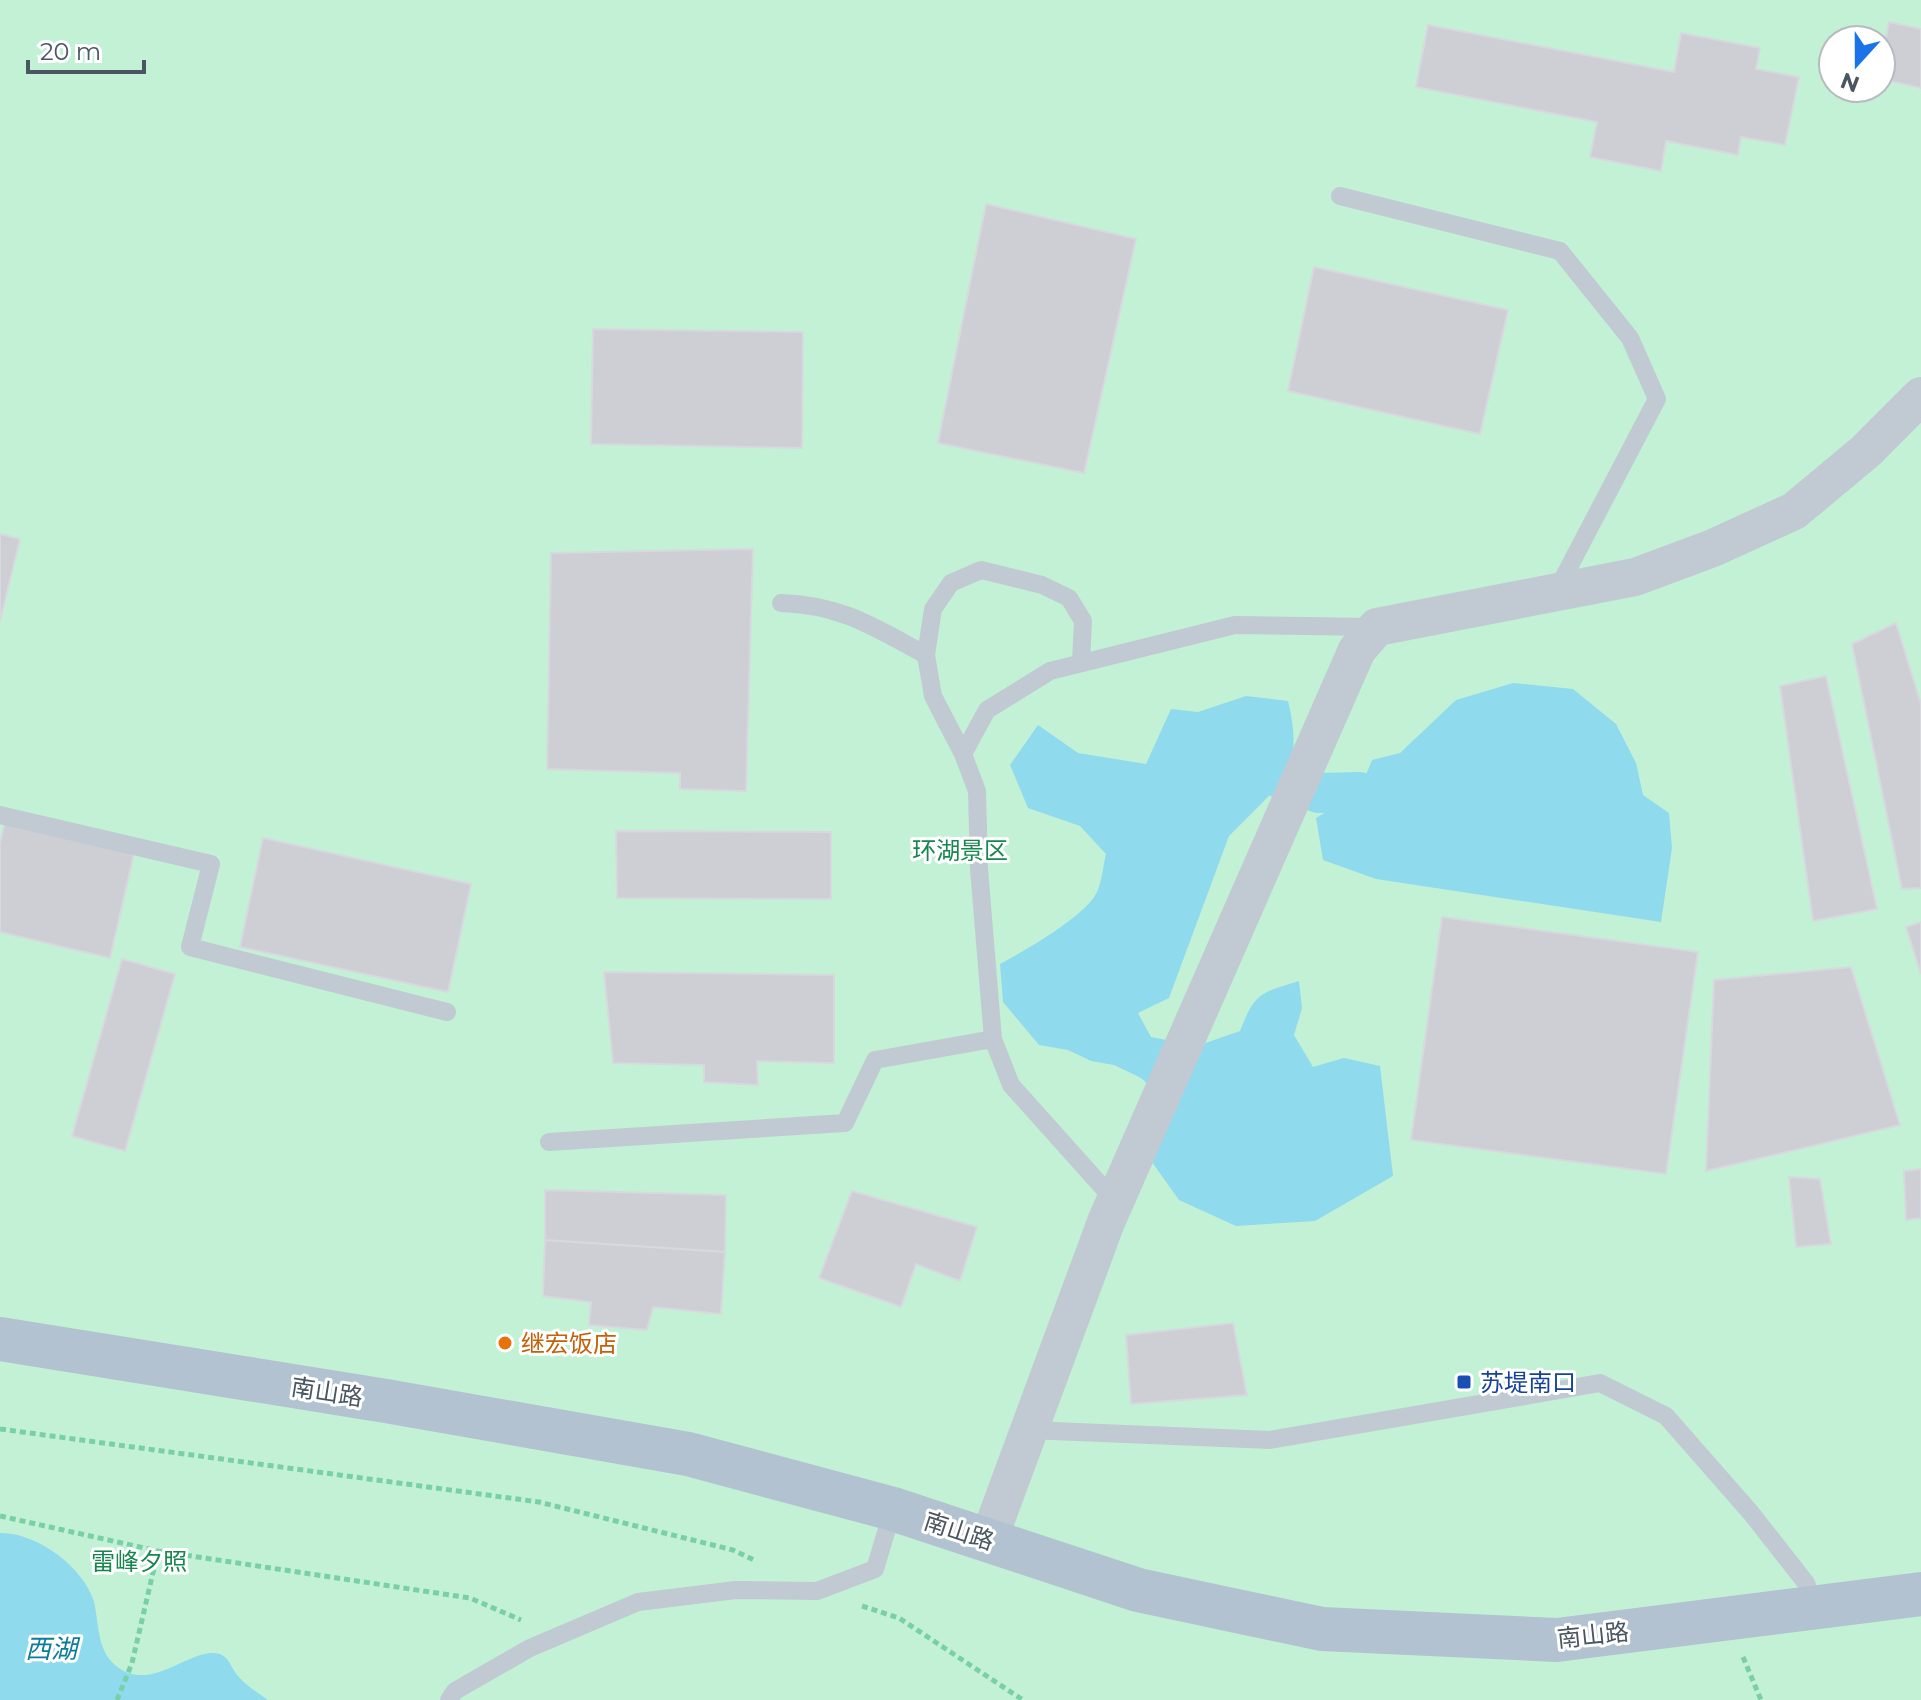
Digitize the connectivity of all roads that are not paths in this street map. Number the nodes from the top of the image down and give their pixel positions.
1 (1340, 196) dead end
2 (1921, 396) edge
3 (1556, 592) junction
4 (781, 603) dead end
5 (1377, 627) junction
6 (926, 655) junction
7 (1081, 663) junction
8 (963, 754) junction
9 (0, 815) edge
10 (447, 1012) dead end
11 (993, 1039) junction
12 (549, 1142) dead end
13 (1115, 1201) junction
14 (0, 1339) edge
15 (1029, 1430) junction
16 (893, 1509) junction
17 (988, 1541) junction
18 (1921, 1594) edge
19 (1815, 1608) junction
20 (449, 1700) edge

1 - 3 lane
2 - 3 street
3 - 5 street
4 - 6 lane
5 - 7 lane
5 - 13 street
6 - 7 lane
6 - 8 lane
7 - 8 lane
8 - 11 lane
9 - 10 lane
11 - 12 lane
11 - 13 lane
13 - 15 street
14 - 16 main road, 南山路
15 - 17 street
15 - 19 lane
16 - 17 main road, 南山路
16 - 20 lane
17 - 19 main road, 南山路
18 - 19 main road, 南山路

